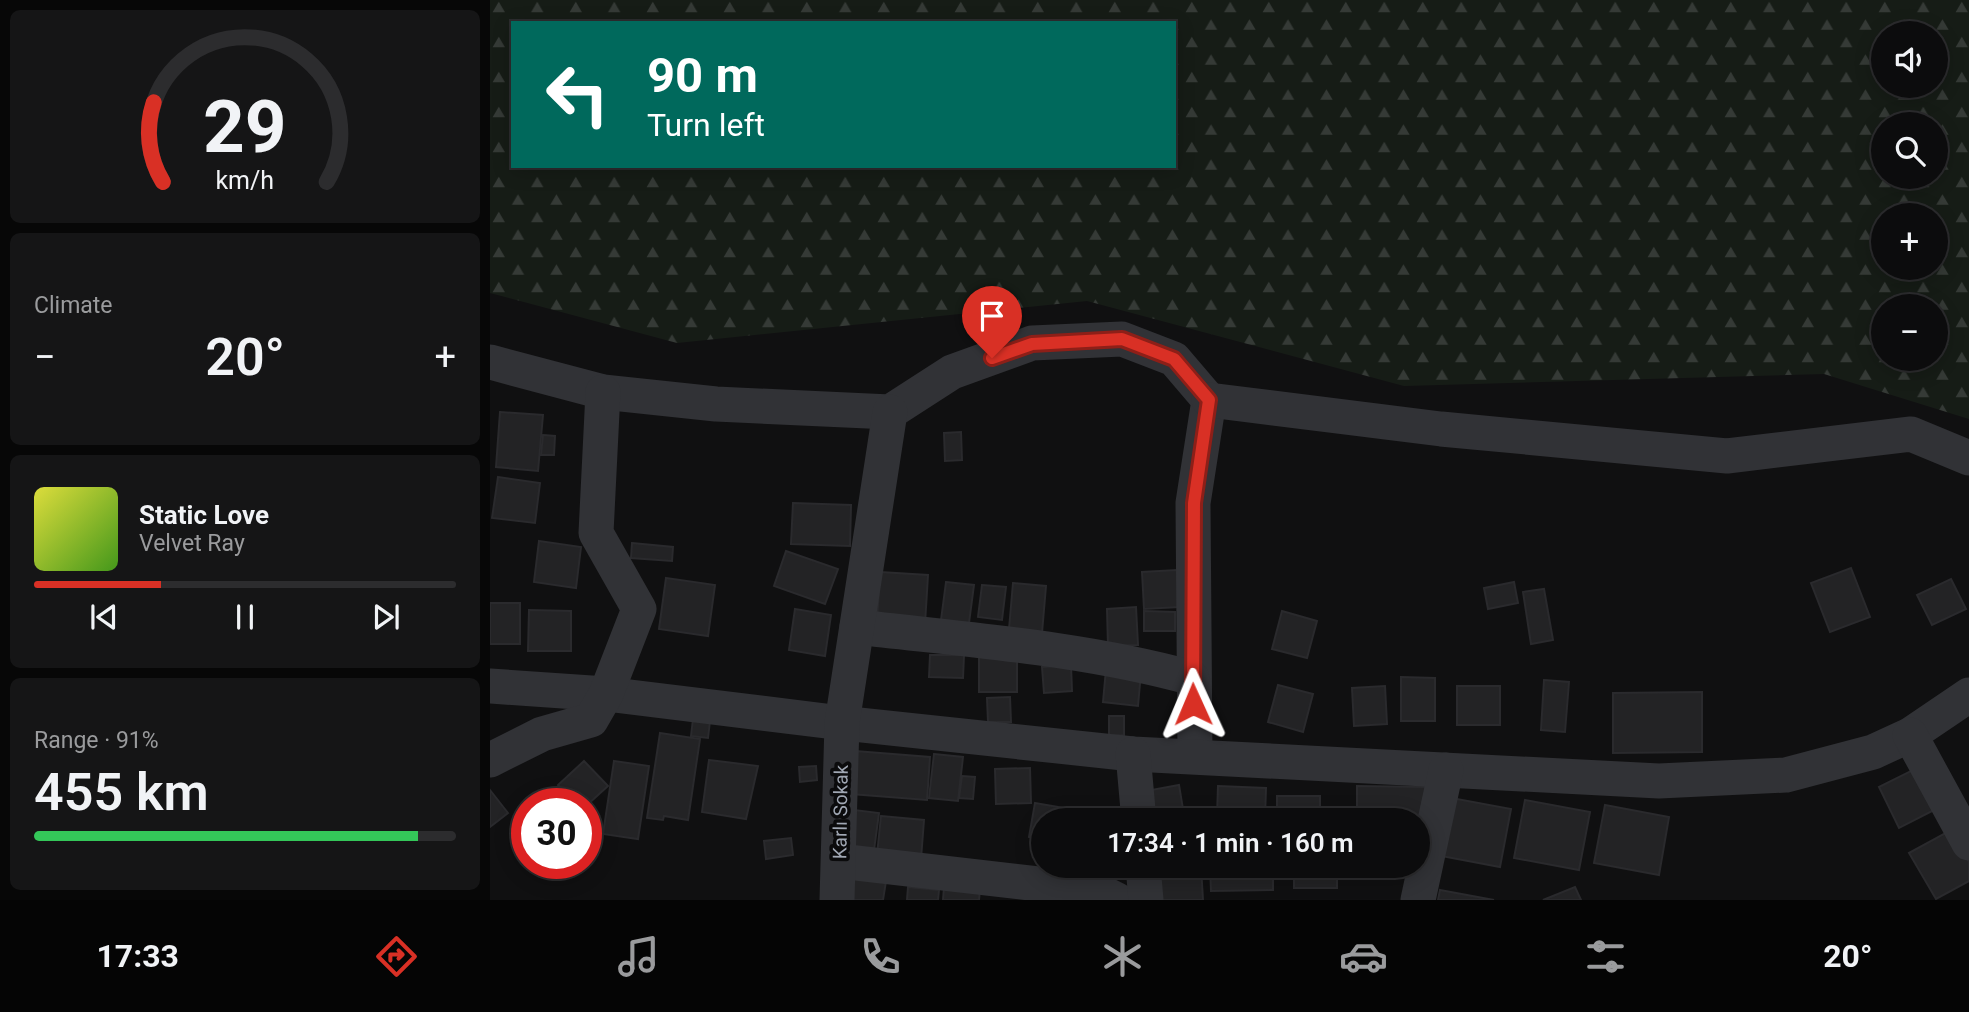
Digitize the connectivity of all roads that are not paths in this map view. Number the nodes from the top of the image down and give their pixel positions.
1 (490, 362) edge
2 (603, 392) junction
3 (1209, 400) junction
4 (890, 412) junction
5 (1969, 458) edge
6 (857, 627) junction
7 (1192, 678) junction
8 (490, 686) edge
9 (606, 694) junction
10 (1969, 695) edge
11 (842, 723) junction
12 (1910, 735) junction
13 (1133, 754) junction
14 (1195, 755) junction
15 (490, 760) edge
16 (1446, 770) junction
17 (1138, 808) edge
18 (1969, 843) edge
19 (839, 861) junction
20 (1144, 878) edge
21 (837, 900) edge
22 (1117, 900) edge
23 (1146, 900) edge
24 (1418, 900) edge

1 - 2 street
2 - 4 street
2 - 9 street
3 - 4 street
3 - 5 street
3 - 7 street
4 - 6 street, Karlı Sokak
6 - 7 street
6 - 11 street, Karlı Sokak
7 - 14 street
8 - 9 street
9 - 11 street
9 - 15 street
10 - 12 street
11 - 13 street
11 - 19 street, Karlı Sokak
12 - 16 street
12 - 18 street
13 - 14 street
13 - 17 street
14 - 16 street
16 - 24 street
19 - 21 street, Karlı Sokak
19 - 22 street
20 - 23 street

